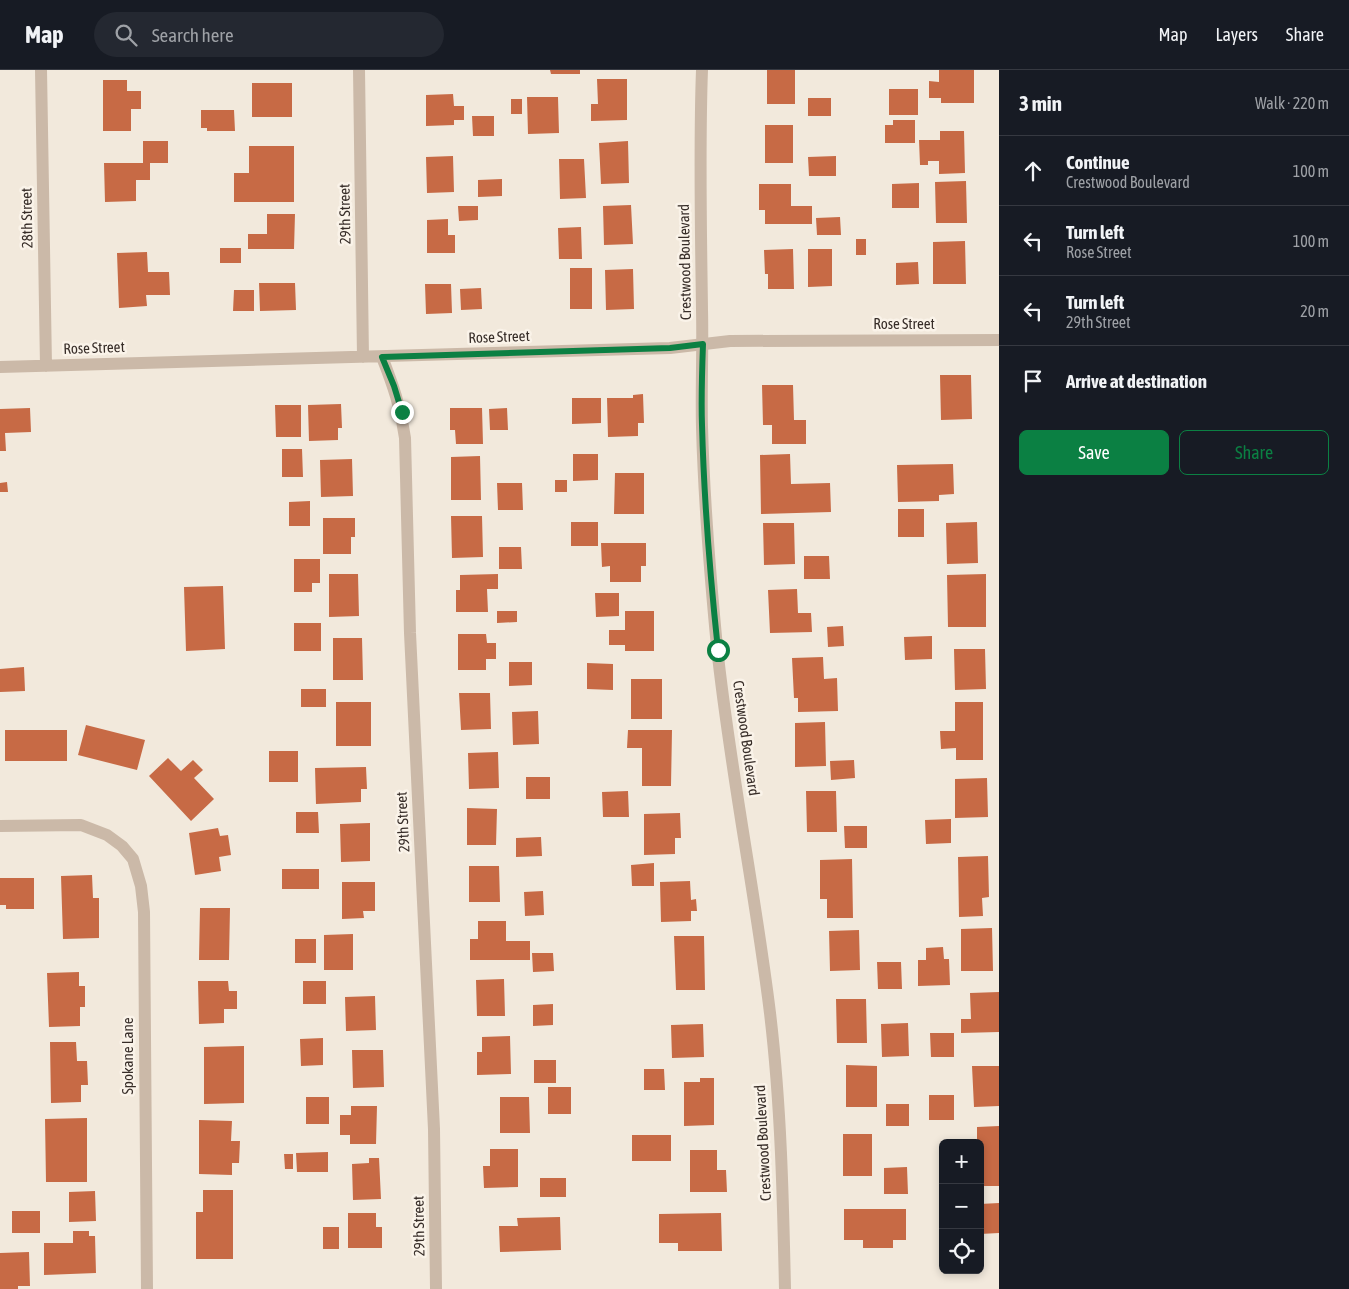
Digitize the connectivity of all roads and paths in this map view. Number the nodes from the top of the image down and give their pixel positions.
1 (41, 70) edge
2 (359, 70) edge
3 (702, 70) edge
4 (999, 340) edge
5 (703, 344) junction
6 (363, 357) junction
7 (382, 357) junction
8 (46, 366) junction
9 (0, 367) edge
10 (0, 826) edge
11 (147, 1289) edge
12 (436, 1289) edge
13 (785, 1289) edge

1 - 8 street, 28th Street
2 - 6 street, 29th Street
3 - 5 street, Crestwood Boulevard
4 - 5 street, Rose Street
5 - 7 street, Rose Street
5 - 13 street, Crestwood Boulevard
6 - 7 street, Rose Street
6 - 8 street, Rose Street
7 - 12 street, 29th Street
8 - 9 street, Rose Street
10 - 11 street, Spokane Lane

